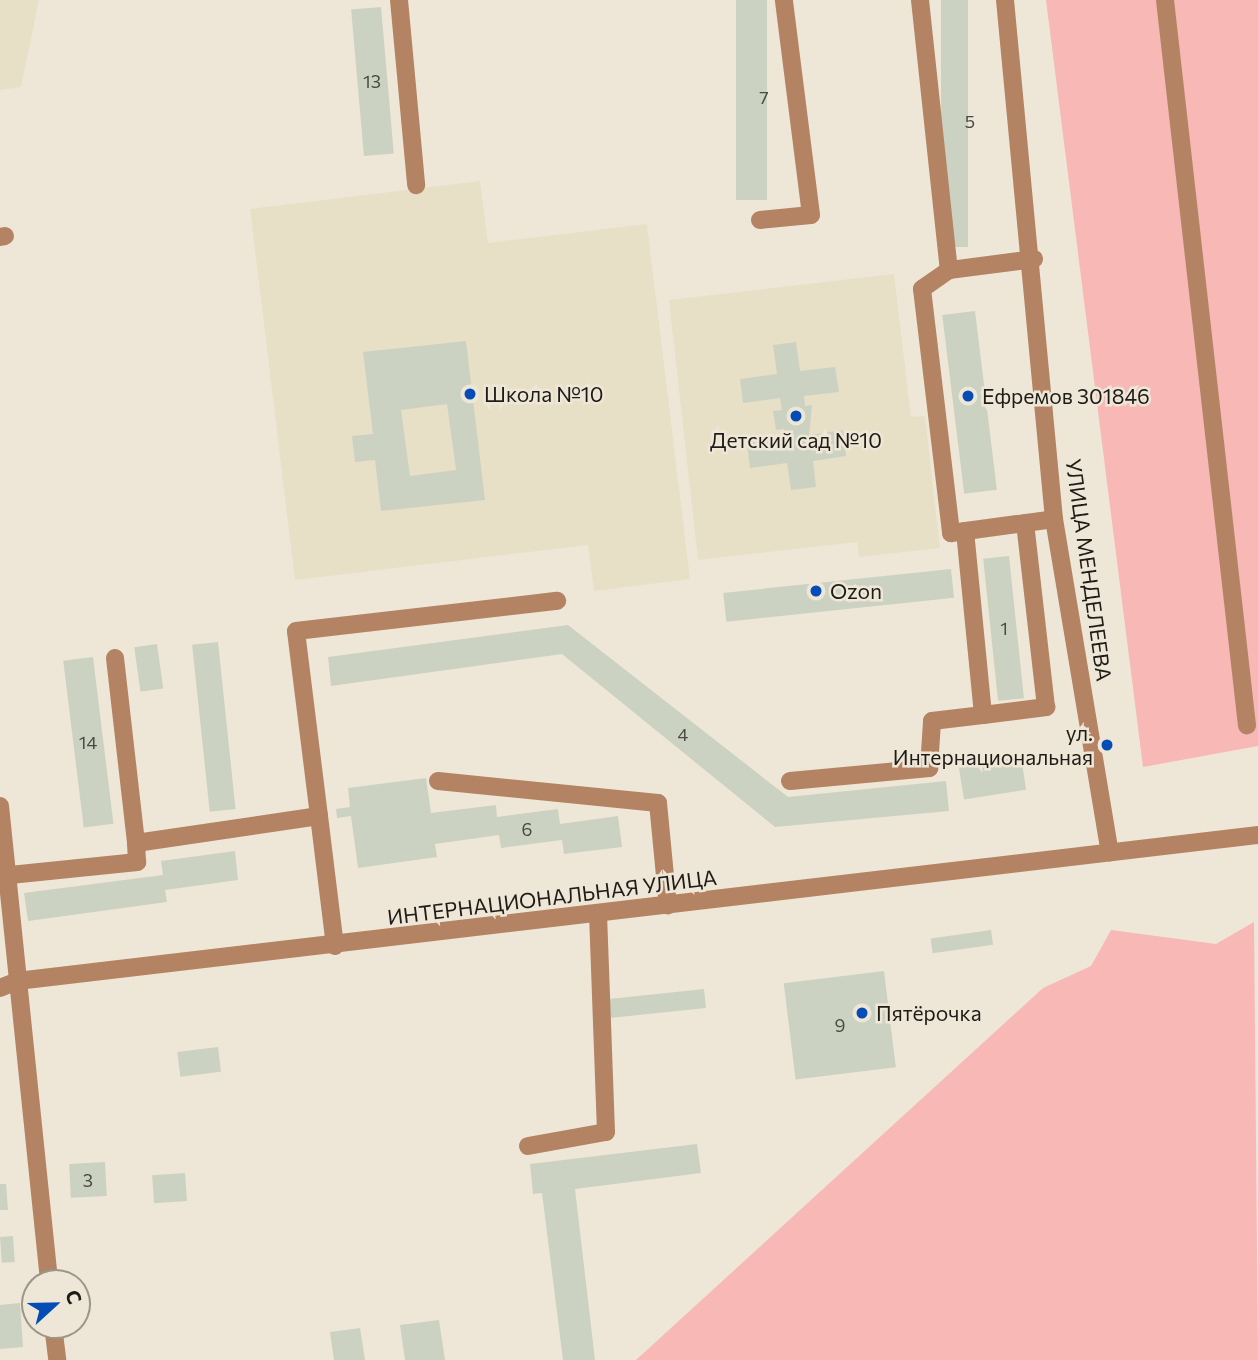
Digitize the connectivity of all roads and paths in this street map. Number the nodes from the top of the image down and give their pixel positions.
1 (399, 0) edge
2 (784, 0) edge
3 (920, 0) edge
4 (1005, 0) edge
5 (1165, 0) edge
6 (416, 185) dead end
7 (760, 220) dead end
8 (1034, 259) junction
9 (949, 270) junction
10 (1054, 519) junction
11 (1025, 523) junction
12 (965, 531) junction
13 (557, 601) dead end
14 (115, 659) dead end
15 (983, 715) junction
16 (1247, 725) dead end
17 (438, 781) dead end
18 (790, 781) dead end
19 (0, 806) edge
20 (319, 816) junction
21 (1258, 835) edge
22 (136, 843) junction
23 (1110, 852) junction
24 (10, 874) junction
25 (668, 906) junction
26 (598, 915) junction
27 (335, 946) junction
28 (9, 981) edge
29 (0, 988) edge
30 (528, 1146) dead end
31 (47, 1269) edge
32 (55, 1339) edge
33 (57, 1360) edge

1 - 6 street
2 - 7 street
3 - 9 street
4 - 8 street, УЛИЦА МЕНДЕЛЕЕВА
5 - 16 street
8 - 9 street
8 - 10 street, УЛИЦА МЕНДЕЛЕЕВА
9 - 12 street
10 - 11 street
10 - 23 street, УЛИЦА МЕНДЕЛЕЕВА
11 - 12 street
11 - 15 street
12 - 15 street
13 - 20 street
14 - 22 street
15 - 18 street
17 - 25 street
19 - 24 street
20 - 22 street
20 - 27 street
21 - 23 street, ИНТЕРНАЦИОНАЛЬНАЯ УЛИЦА
22 - 24 street
23 - 25 street, ИНТЕРНАЦИОНАЛЬНАЯ УЛИЦА
24 - 28 street
25 - 26 street, ИНТЕРНАЦИОНАЛЬНАЯ УЛИЦА
26 - 27 street, ИНТЕРНАЦИОНАЛЬНАЯ УЛИЦА
26 - 30 street
27 - 28 street, ИНТЕРНАЦИОНАЛЬНАЯ УЛИЦА
28 - 29 street, ИНТЕРНАЦИОНАЛЬНАЯ УЛИЦА
28 - 31 street
32 - 33 street

